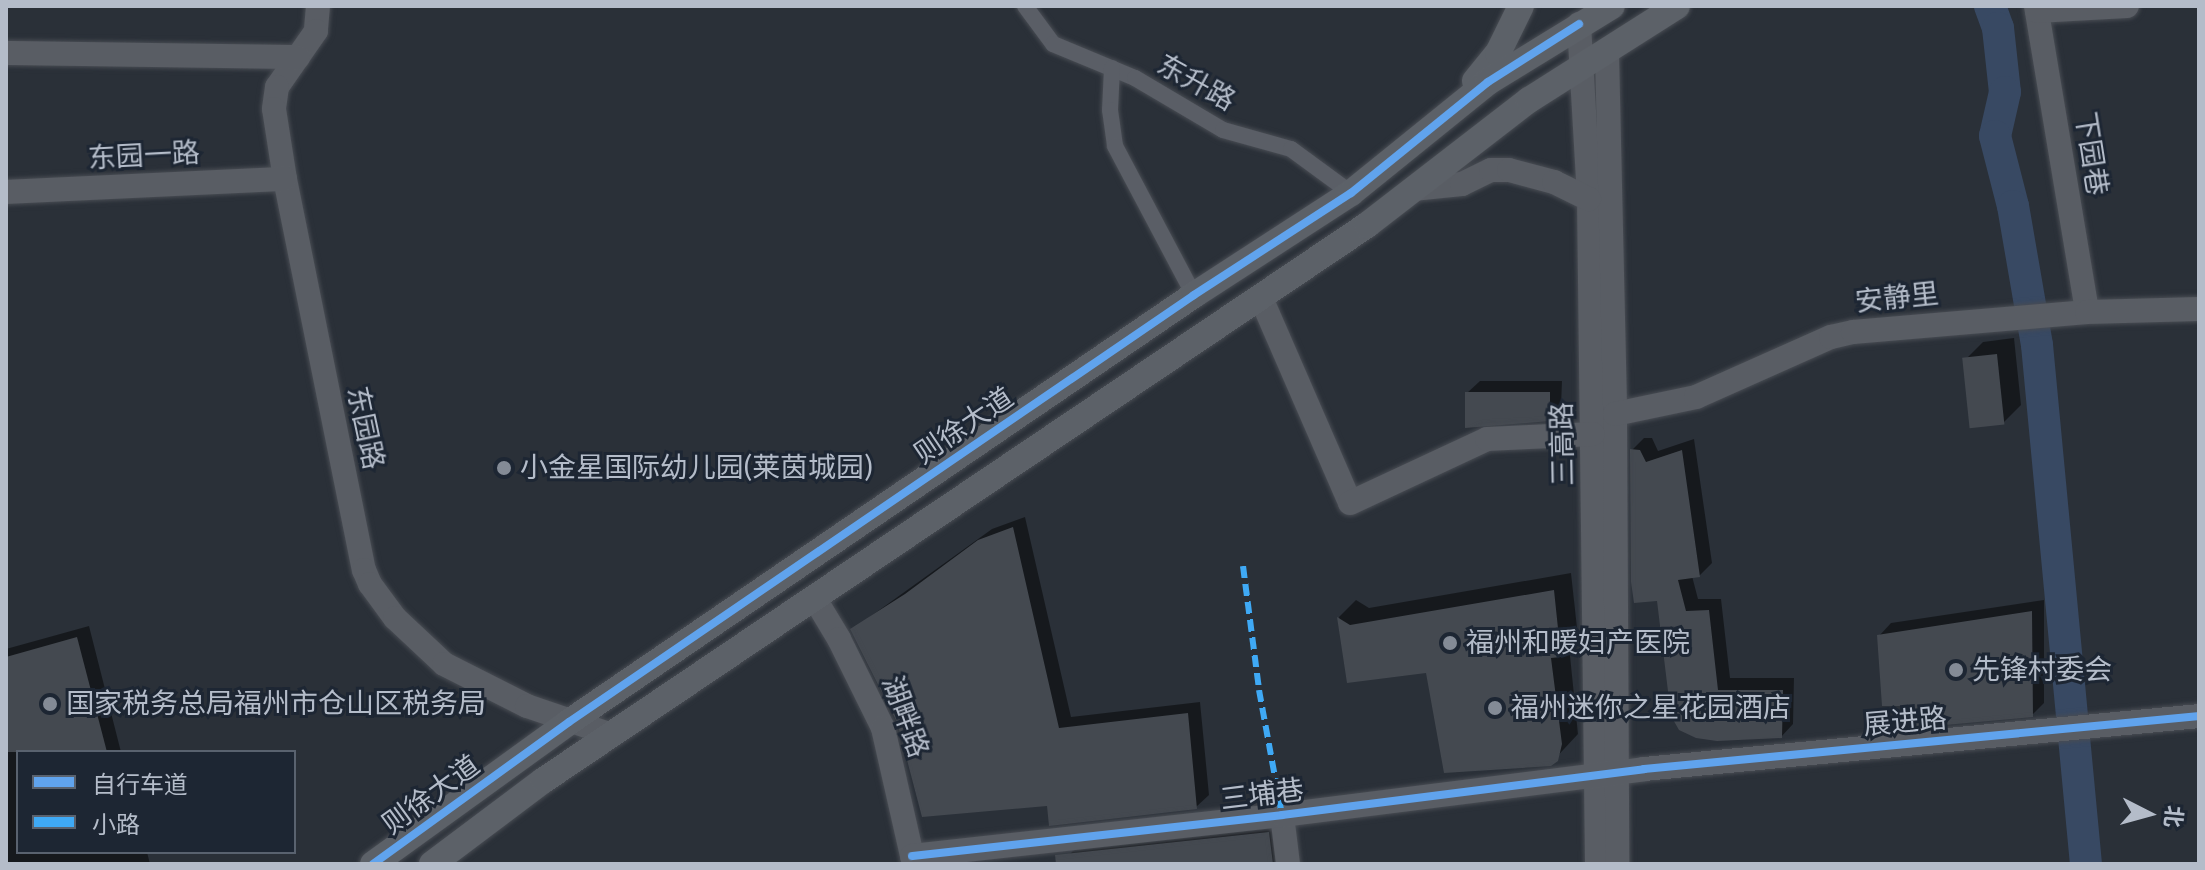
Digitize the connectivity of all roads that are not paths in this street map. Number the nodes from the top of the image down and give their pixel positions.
1 (318, 6) edge
2 (1025, 6) edge
3 (1521, 6) edge
4 (1677, 6) edge
5 (2127, 6) edge
6 (1608, 7) edge
7 (2037, 9) edge
8 (1579, 15) edge
9 (1607, 52) junction
10 (6, 53) edge
11 (298, 57) junction
12 (1112, 68) junction
13 (1580, 69) junction
14 (1403, 150) junction
15 (285, 179) junction
16 (1413, 189) junction
17 (6, 192) edge
18 (1351, 193) junction
19 (1589, 199) junction
20 (1194, 295) junction
21 (1261, 298) junction
22 (2199, 309) edge
23 (2087, 312) junction
24 (1615, 414) junction
25 (1593, 434) junction
26 (815, 599) junction
27 (2199, 716) edge
28 (569, 722) junction
29 (612, 735) junction
30 (1606, 775) junction
31 (1282, 815) junction
32 (913, 860) edge
33 (373, 864) edge
34 (432, 864) edge
35 (1288, 864) edge
36 (1597, 864) edge
37 (1617, 864) edge

1 - 11 street, 东园路
2 - 12 street, 东升路
3 - 14 main road
4 - 9 main road, 则徐大道
5 - 7 street
6 - 8 main road, 则徐大道
6 - 9 main road
7 - 23 street, 下园巷
8 - 13 street, 三高路
8 - 14 main road, 则徐大道
9 - 13 main road, 则徐大道
9 - 24 street, 三高路
10 - 11 street
11 - 15 street, 东园路
12 - 18 street, 东升路
12 - 20 street
13 - 16 main road, 则徐大道
13 - 19 street, 三高路
14 - 18 main road, 则徐大道
15 - 17 street, 东园一路
15 - 28 street, 东园路
16 - 19 street
16 - 21 main road, 则徐大道
18 - 20 main road, 则徐大道
19 - 25 street, 三高路
20 - 28 main road, 则徐大道
21 - 25 street
21 - 26 main road, 则徐大道
22 - 23 street, 安静里
23 - 24 street, 安静里
24 - 30 street, 三高路
25 - 30 street, 三高路
26 - 29 main road, 则徐大道
26 - 32 street, 湖畔路
27 - 30 street, 展进路
28 - 29 street, 东园路
28 - 33 main road, 则徐大道
29 - 34 main road, 则徐大道
30 - 31 street, 三埔巷
30 - 36 street, 三高路
30 - 37 street, 三高路
31 - 32 street, 三埔巷
31 - 35 street

